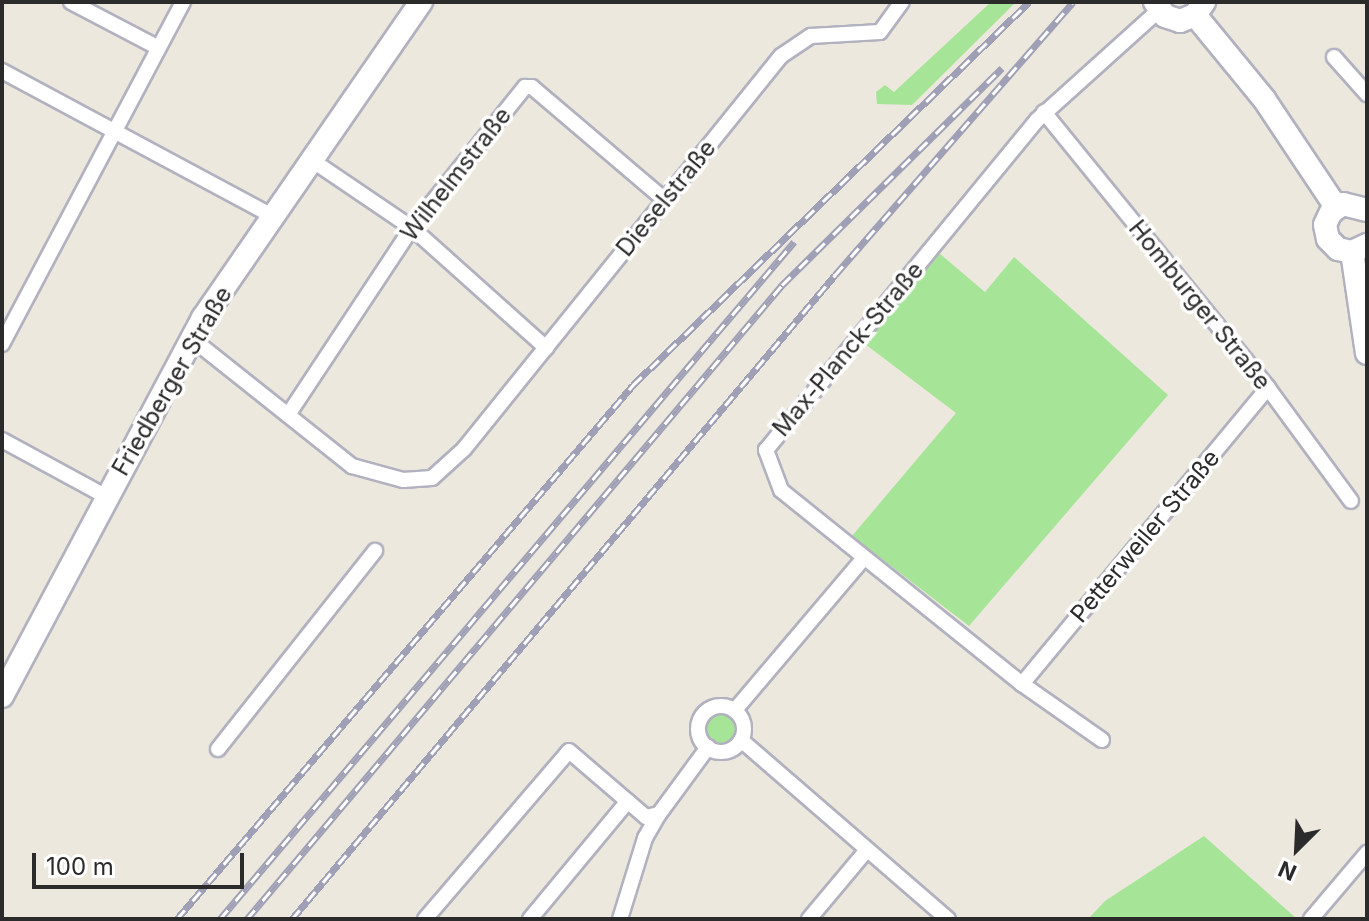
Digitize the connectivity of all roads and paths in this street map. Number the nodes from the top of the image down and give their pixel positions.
1 (71, 2) edge
2 (183, 2) edge
3 (421, 2) edge
4 (902, 2) edge
5 (1157, 6) edge
6 (1200, 9) edge
7 (157, 47) junction
8 (1334, 57) dead end
9 (2, 71) edge
10 (1367, 94) edge
11 (1044, 112) junction
12 (113, 132) junction
13 (313, 161) junction
14 (665, 200) junction
15 (1336, 207) junction
16 (1367, 210) edge
17 (274, 217) junction
18 (412, 228) junction
19 (1360, 249) edge
20 (191, 338) junction
21 (2, 344) edge
22 (546, 348) junction
23 (1367, 353) edge
24 (1268, 388) junction
25 (288, 415) junction
26 (2, 440) edge
27 (107, 497) junction
28 (1351, 501) dead end
29 (375, 551) dead end
30 (864, 558) junction
31 (1022, 684) junction
32 (2, 696) edge
33 (735, 710) junction
34 (741, 740) junction
35 (1102, 740) dead end
36 (708, 747) junction
37 (218, 749) dead end
38 (628, 801) junction
39 (659, 814) junction
40 (867, 850) junction
41 (1367, 853) edge
42 (425, 919) edge
43 (530, 919) edge
44 (620, 919) edge
45 (809, 919) edge
46 (948, 919) edge
47 (1311, 919) edge

1 - 7 street
2 - 7 street
3 - 13 main road, Friedberger Straße
4 - 14 street, Dieselstraße
5 - 6 main road
5 - 11 street, Max-Planck-Straße
6 - 15 main road
7 - 12 street
8 - 10 street
9 - 12 street
11 - 24 street, Homburger Straße
11 - 30 street, Max-Planck-Straße
12 - 17 street
12 - 21 street
13 - 17 main road, Friedberger Straße
13 - 18 street
14 - 18 street, Wilhelmstraße
14 - 22 street, Dieselstraße
15 - 16 main road
15 - 19 main road
17 - 20 main road, Friedberger Straße
18 - 22 street
18 - 25 street, Wilhelmstraße
19 - 23 main road
20 - 25 street, Dieselstraße
20 - 27 main road, Friedberger Straße
22 - 25 street, Dieselstraße
24 - 28 street, Homburger Straße
24 - 31 street, Petterweiler Straße
26 - 27 street
27 - 32 main road, Friedberger Straße
29 - 37 street
30 - 31 street, Max-Planck-Straße
30 - 33 street
31 - 35 street, Max-Planck-Straße
33 - 34 street
33 - 36 street
34 - 36 street
34 - 40 street
36 - 39 street
38 - 39 street
38 - 42 street
38 - 43 street
39 - 44 street
40 - 45 street
40 - 46 street
41 - 47 street

